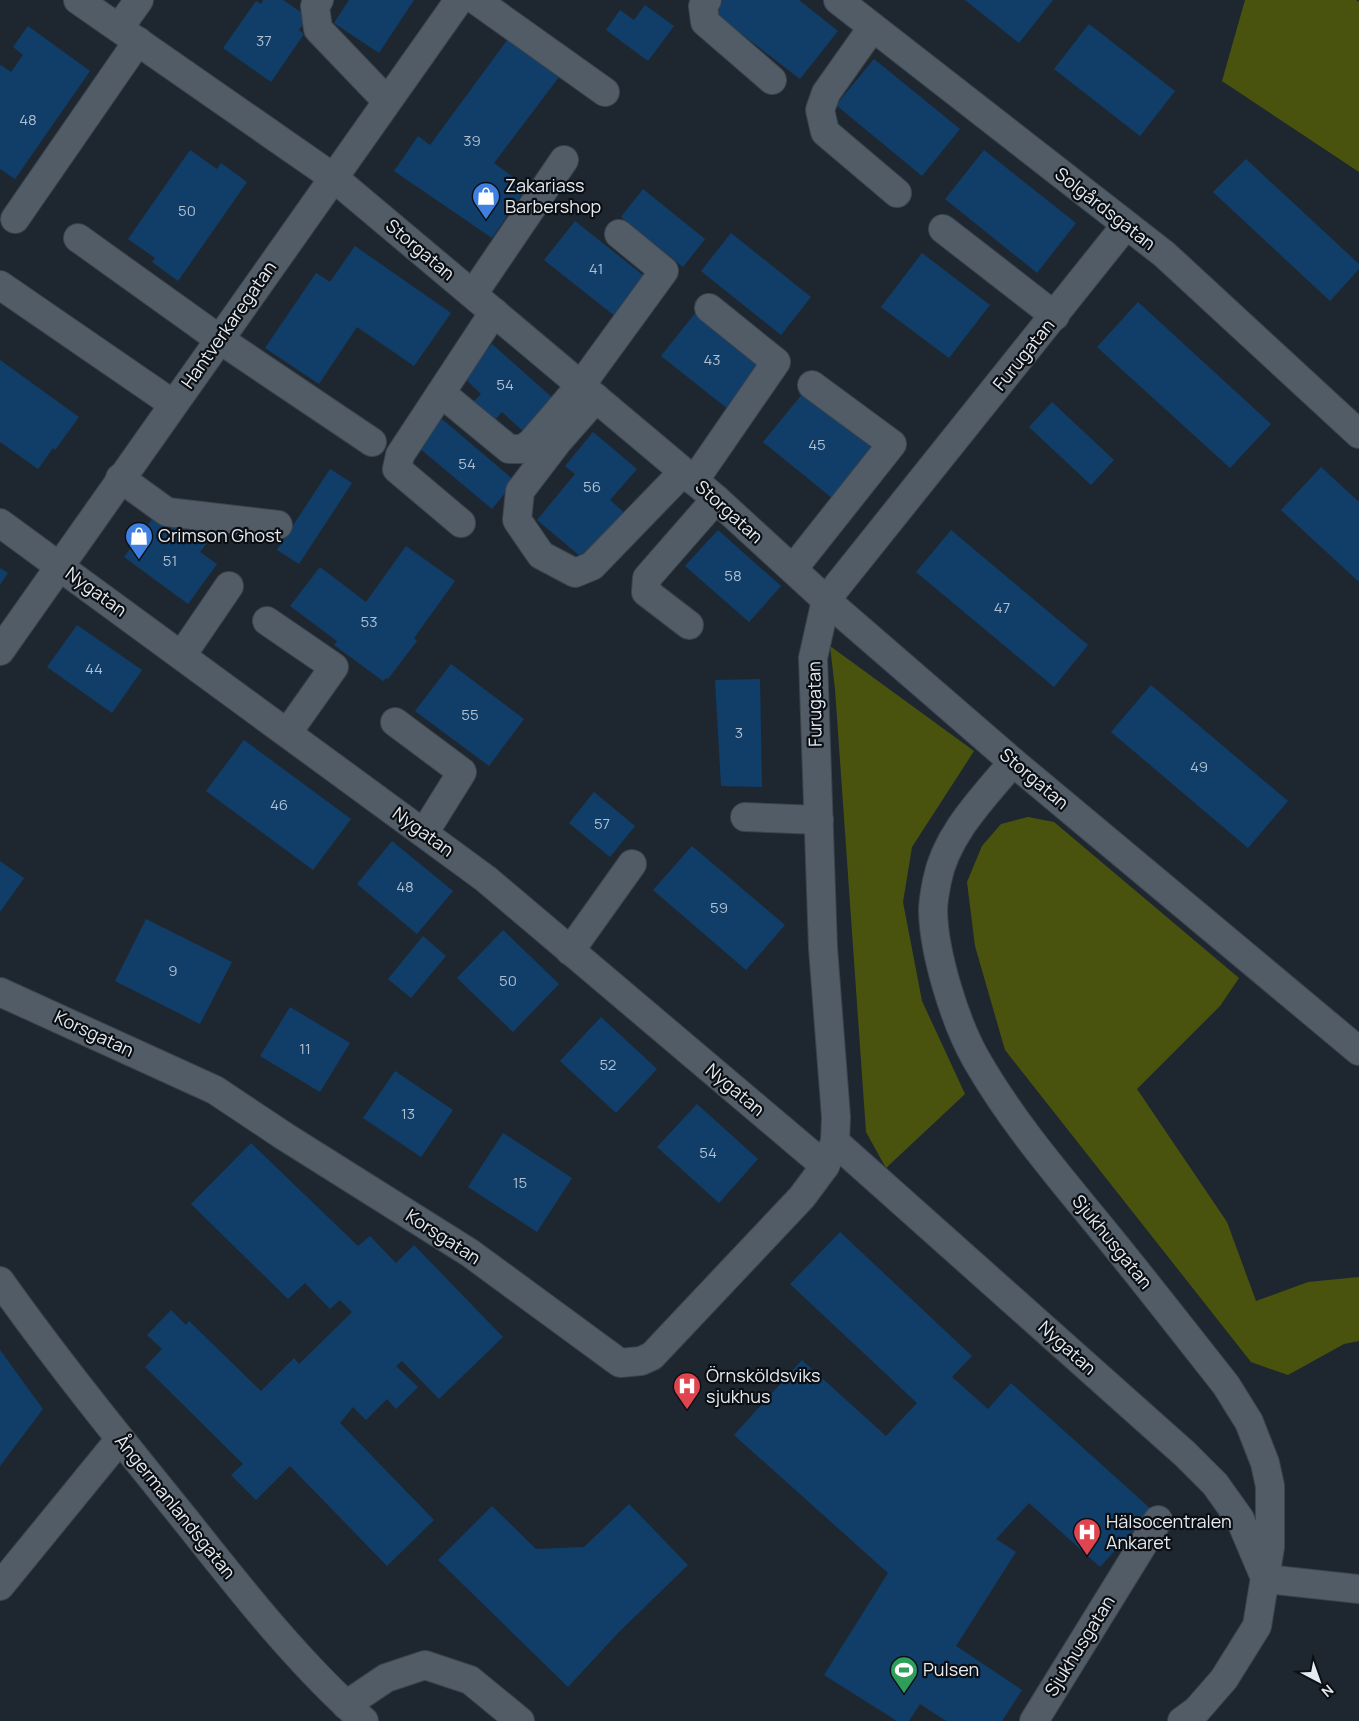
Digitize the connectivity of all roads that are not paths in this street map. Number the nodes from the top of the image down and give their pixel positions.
1 (78, 0) edge
2 (138, 0) edge
3 (319, 0) edge
4 (459, 0) edge
5 (476, 0) edge
6 (707, 0) edge
7 (838, 0) edge
8 (872, 28) junction
9 (128, 35) junction
10 (772, 80) dead end
11 (605, 92) dead end
12 (387, 101) junction
13 (564, 160) dead end
14 (334, 178) junction
15 (897, 193) dead end
16 (14, 219) dead end
17 (1126, 225) junction
18 (943, 229) dead end
19 (619, 234) dead end
20 (78, 238) dead end
21 (0, 285) edge
22 (473, 294) junction
23 (709, 308) dead end
24 (494, 312) junction
25 (1055, 316) junction
26 (219, 339) junction
27 (812, 385) dead end
28 (588, 392) junction
29 (441, 393) junction
30 (173, 404) junction
31 (1359, 434) edge
32 (372, 442) dead end
33 (689, 476) junction
34 (120, 478) junction
35 (716, 499) junction
36 (0, 523) edge
37 (461, 523) dead end
38 (278, 525) dead end
39 (59, 565) junction
40 (793, 569) junction
41 (229, 586) dead end
42 (826, 600) junction
43 (268, 621) dead end
44 (689, 625) dead end
45 (0, 651) edge
46 (182, 655) junction
47 (395, 722) dead end
48 (288, 732) junction
49 (1013, 762) junction
50 (745, 817) dead end
51 (819, 820) junction
52 (424, 833) junction
53 (632, 864) dead end
54 (570, 951) junction
55 (0, 992) edge
56 (1359, 1051) edge
57 (830, 1154) junction
58 (0, 1281) edge
59 (120, 1439) junction
60 (1158, 1520) dead end
61 (1266, 1579) junction
62 (0, 1586) edge
63 (1359, 1589) edge
64 (355, 1713) edge
65 (520, 1721) edge
66 (1034, 1721) edge
67 (1182, 1721) edge

1 - 9 street, Storgatan
2 - 9 street
3 - 12 street
4 - 12 street, Hantverkaregatan
5 - 11 street
6 - 10 street
7 - 8 street, Solgårdsgatan
8 - 15 street
8 - 17 street, Solgårdsgatan
9 - 14 street, Storgatan
9 - 16 street
12 - 14 street, Hantverkaregatan
13 - 22 street
14 - 22 street, Storgatan
14 - 26 street, Hantverkaregatan
17 - 25 street, Furugatan
17 - 31 street, Solgårdsgatan
18 - 25 street
19 - 28 street
20 - 26 street
21 - 30 street
22 - 24 street, Storgatan
23 - 33 street
24 - 28 street, Storgatan
24 - 29 street
25 - 42 street, Furugatan
26 - 30 street, Hantverkaregatan
26 - 32 street
27 - 40 street
28 - 29 street
28 - 33 street, Storgatan
28 - 33 street
29 - 37 street
30 - 34 street, Hantverkaregatan
33 - 35 street, Storgatan
34 - 38 street
34 - 39 street, Hantverkaregatan
35 - 40 street, Storgatan
35 - 44 street
36 - 39 street, Nygatan
39 - 45 street, Hantverkaregatan
39 - 46 street, Nygatan
40 - 42 street, Storgatan
41 - 46 street
42 - 49 street, Storgatan
42 - 51 street, Furugatan
43 - 48 street
46 - 48 street, Nygatan
47 - 52 street
48 - 52 street, Nygatan
49 - 56 street, Storgatan
49 - 61 street, Sjukhusgatan
50 - 51 street
51 - 57 street, Furugatan
52 - 54 street, Nygatan
53 - 54 street
54 - 57 street, Nygatan
55 - 57 street, Korsgatan
57 - 61 street, Nygatan
58 - 59 street, Ångermanlandsgatan
59 - 62 street
59 - 64 street, Ångermanlandsgatan
60 - 66 street, Sjukhusgatan
61 - 63 street
61 - 67 street, Sjukhusgatan
64 - 65 street

